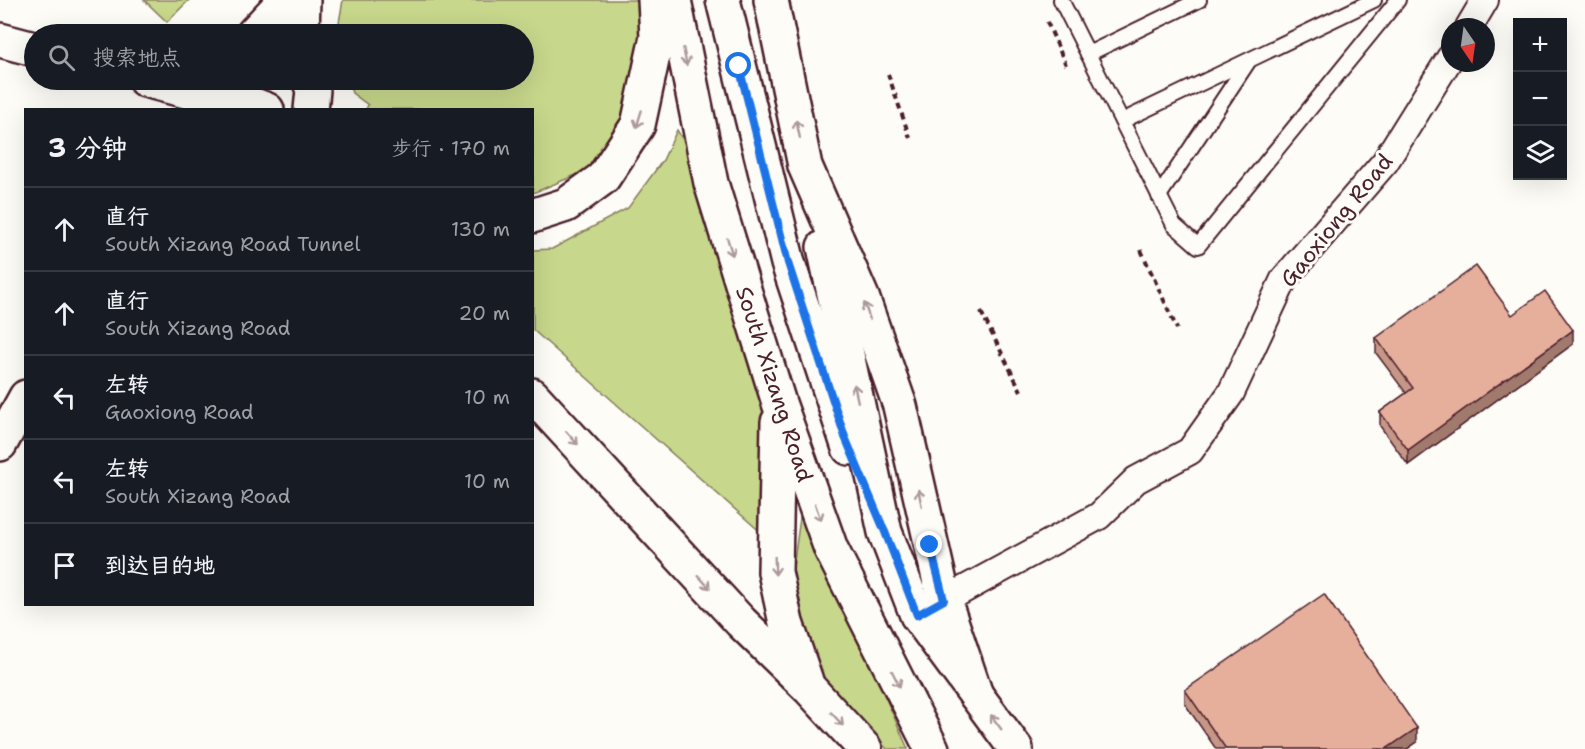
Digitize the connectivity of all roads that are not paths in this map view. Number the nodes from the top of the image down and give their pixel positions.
1 (285, 0) edge
2 (303, 0) edge
3 (655, 0) edge
4 (674, 0) edge
5 (723, 0) edge
6 (771, 0) edge
7 (1061, 0) edge
8 (1199, 0) edge
9 (1374, 0) edge
10 (1398, 0) edge
11 (1485, 0) edge
12 (1474, 18) edge
13 (262, 24) edge
14 (302, 24) edge
15 (0, 40) edge
16 (24, 46) edge
17 (1088, 54) junction
18 (1249, 60) junction
19 (1441, 72) edge
20 (180, 90) edge
21 (313, 90) edge
22 (207, 98) edge
23 (262, 108) edge
24 (310, 108) edge
25 (1122, 121) junction
26 (805, 166) junction
27 (1159, 196) junction
28 (534, 215) edge
29 (534, 397) edge
30 (24, 401) edge
31 (779, 403) junction
32 (0, 444) edge
33 (885, 532) junction
34 (930, 608) junction
35 (809, 688) junction
36 (865, 749) edge
37 (932, 749) edge
38 (1016, 749) edge

1 - 13 main road
2 - 14 main road
3 -> 28 main road
4 -> 31 main road, South Xizang Road
5 - 33 main road
26 -> 6 main road
7 - 17 lane
8 - 17 lane
9 - 18 lane
10 - 27 lane
11 - 12 street
15 - 16 main road
17 - 25 lane
18 - 25 lane
18 - 27 lane
19 - 34 street, Gaoxiong Road
20 - 22 main road
21 - 24 main road
22 - 23 main road
25 - 27 lane
33 -> 26 main road
34 -> 26 main road
29 -> 35 main road
30 - 32 main road
31 -> 35 main road
31 -> 37 main road, South Xizang Road
33 - 34 main road
38 -> 34 main road
35 -> 36 main road

